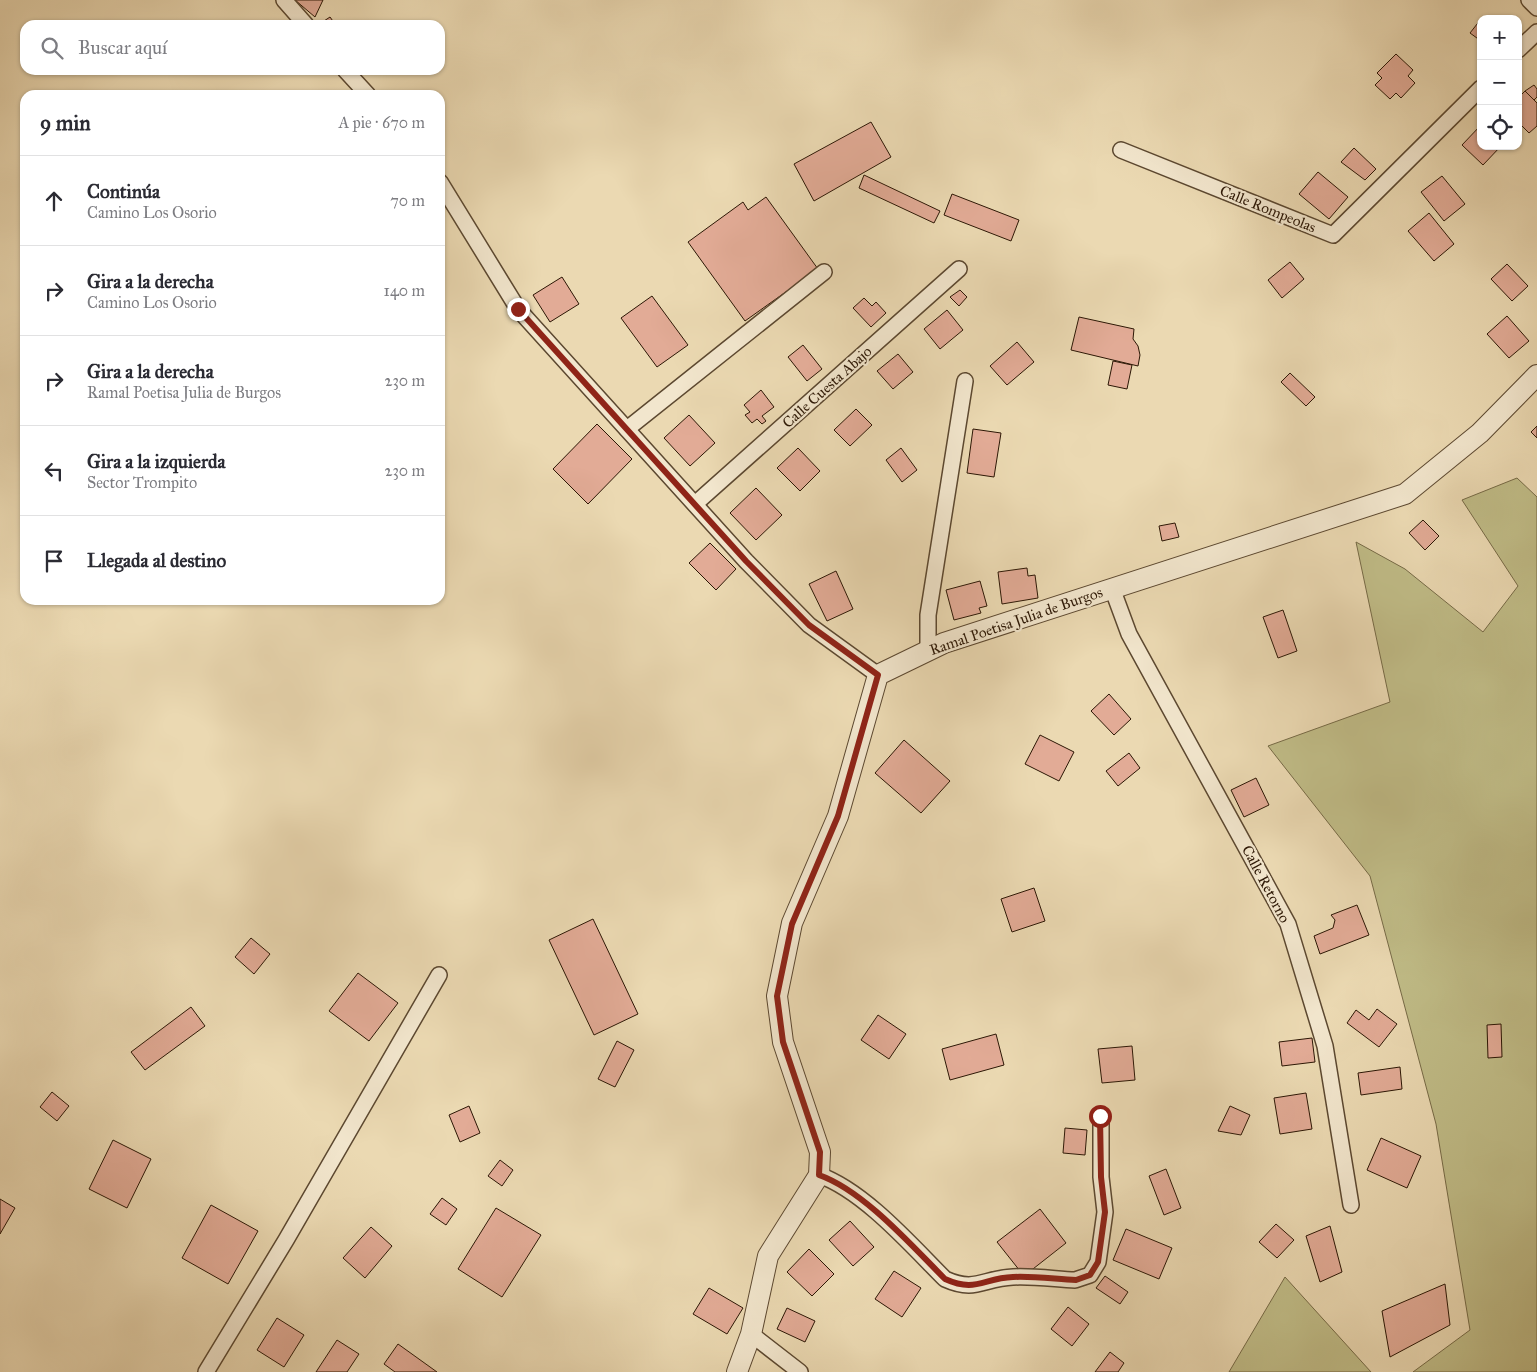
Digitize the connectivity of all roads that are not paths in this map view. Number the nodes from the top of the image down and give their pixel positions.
1 (284, 0) edge
2 (1529, 0) edge
3 (1537, 8) edge
4 (302, 20) edge
5 (1537, 32) edge
6 (1522, 46) edge
7 (350, 75) edge
8 (363, 90) edge
9 (1477, 92) edge
10 (1121, 150) dead end
11 (445, 190) edge
12 (959, 269) dead end
13 (824, 272) dead end
14 (1537, 375) edge
15 (964, 381) dead end
16 (627, 429) junction
17 (695, 504) junction
18 (1112, 588) junction
19 (928, 651) junction
20 (878, 675) junction
21 (440, 975) dead end
22 (1100, 1116) dead end
23 (819, 1175) junction
24 (1351, 1205) dead end
25 (751, 1334) junction
26 (206, 1372) edge
27 (738, 1372) edge
28 (800, 1372) edge

1 - 4 street
2 - 3 street
5 - 6 street
7 - 8 street
9 - 10 street, Calle Rompeolas
11 - 16 street
12 - 17 street, Calle Cuesta Abajo
13 - 16 street
14 - 18 street, Ramal Poetisa Julia de Burgos
15 - 19 street
16 - 17 street
17 - 20 street
18 - 19 street, Ramal Poetisa Julia de Burgos
18 - 24 street, Calle Retorno
19 - 20 street, Ramal Poetisa Julia de Burgos
20 - 23 street
21 - 26 street
22 - 23 street
23 - 25 street
25 - 27 street
25 - 28 street

